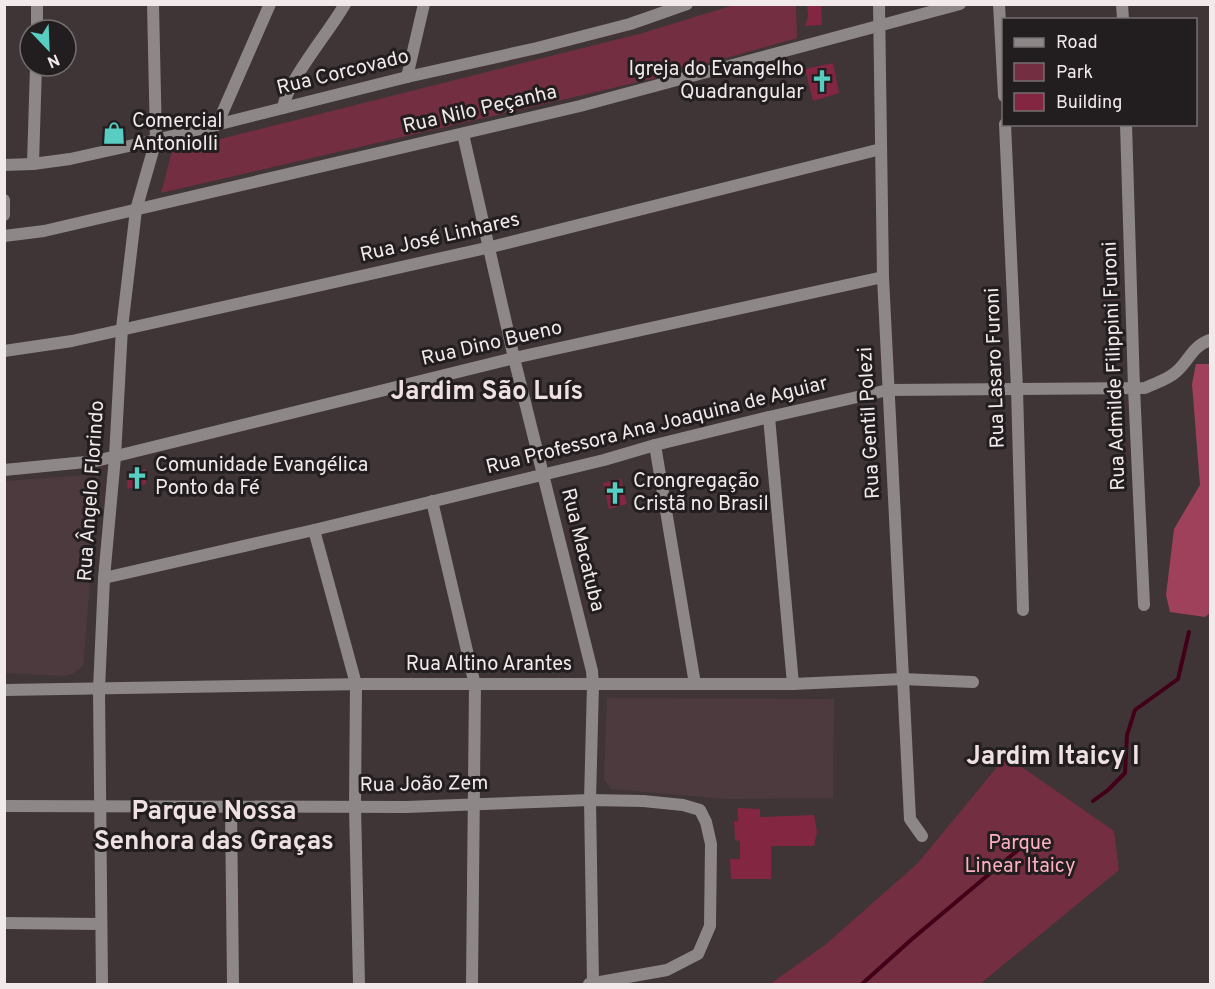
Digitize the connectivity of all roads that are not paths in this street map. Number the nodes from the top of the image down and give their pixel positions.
1 (153, 4) edge
2 (270, 4) edge
3 (345, 4) edge
4 (424, 4) edge
5 (687, 4) edge
6 (879, 4) edge
7 (960, 4) edge
8 (999, 4) edge
9 (880, 27) junction
10 (1002, 59) edge
11 (407, 77) junction
12 (36, 78) edge
13 (283, 108) junction
14 (217, 125) junction
15 (1005, 126) edge
16 (1126, 126) edge
17 (463, 134) junction
18 (156, 140) junction
19 (881, 149) junction
20 (33, 164) junction
21 (4, 165) edge
22 (4, 200) edge
23 (136, 210) junction
24 (4, 214) edge
25 (4, 236) edge
26 (490, 247) junction
27 (884, 277) junction
28 (123, 328) junction
29 (1210, 340) edge
30 (4, 351) edge
31 (514, 358) junction
32 (1134, 388) junction
33 (1017, 389) junction
34 (888, 390) junction
35 (769, 417) junction
36 (655, 445) junction
37 (115, 457) junction
38 (4, 470) edge
39 (543, 474) junction
40 (432, 501) junction
41 (314, 530) junction
42 (104, 578) junction
43 (1144, 605) dead end
44 (1023, 610) dead end
45 (902, 679) junction
46 (973, 682) dead end
47 (356, 684) junction
48 (695, 684) junction
49 (793, 684) junction
50 (475, 685) junction
51 (594, 685) junction
52 (99, 689) junction
53 (4, 690) edge
54 (590, 800) junction
55 (475, 805) junction
56 (4, 806) edge
57 (355, 806) junction
58 (100, 807) junction
59 (231, 807) junction
60 (922, 836) dead end
61 (4, 923) edge
62 (101, 924) junction
63 (102, 984) edge
64 (233, 984) edge
65 (359, 984) edge
66 (472, 984) edge
67 (591, 984) edge

1 - 18 street, Rua Ângelo Florindo
2 - 14 street
3 - 13 street
4 - 11 street
5 - 11 street, Rua Corcovado
6 - 9 street, Rua Gentil Polezi
7 - 9 street, Rua Nilo Peçanha
8 - 10 street
9 - 17 street, Rua Nilo Peçanha
9 - 19 street, Rua Gentil Polezi
11 - 13 street, Rua Corcovado
12 - 20 street
13 - 14 street, Rua Corcovado
14 - 18 street, Rua Corcovado
15 - 33 street, Rua Lasaro Furoni
16 - 32 street, Rua Admilde Filippini Furoni
17 - 23 street, Rua Nilo Peçanha
17 - 26 street, Rua Macatuba
18 - 20 street, Rua Corcovado
18 - 23 street, Rua Ângelo Florindo
19 - 26 street, Rua José Linhares
19 - 27 street, Rua Gentil Polezi
20 - 21 street, Rua Corcovado
22 - 24 street
23 - 25 street, Rua Nilo Peçanha
23 - 28 street, Rua Ângelo Florindo
26 - 28 street, Rua José Linhares
26 - 31 street, Rua Macatuba
27 - 31 street, Rua Dino Bueno
27 - 34 street, Rua Gentil Polezi
28 - 30 street, Rua José Linhares
28 - 37 street, Rua Ângelo Florindo
29 - 32 street, Rua Professora Ana Joaquina de Aguiar
31 - 37 street, Rua Dino Bueno
31 - 39 street, Rua Macatuba
32 - 33 street, Rua Professora Ana Joaquina de Aguiar
32 - 43 street, Rua Admilde Filippini Furoni
33 - 34 street, Rua Professora Ana Joaquina de Aguiar
33 - 44 street, Rua Lasaro Furoni
34 - 35 street, Rua Professora Ana Joaquina de Aguiar
34 - 45 street, Rua Gentil Polezi
35 - 36 street, Rua Professora Ana Joaquina de Aguiar
35 - 49 street
36 - 39 street, Rua Professora Ana Joaquina de Aguiar
36 - 48 street
37 - 38 street, Rua Dino Bueno
37 - 42 street, Rua Ângelo Florindo
39 - 40 street, Rua Professora Ana Joaquina de Aguiar
39 - 51 street, Rua Macatuba
40 - 41 street, Rua Professora Ana Joaquina de Aguiar
40 - 50 street
41 - 42 street, Rua Professora Ana Joaquina de Aguiar
41 - 47 street
42 - 52 street, Rua Ângelo Florindo
45 - 46 street, Rua Altino Arantes
45 - 49 street, Rua Altino Arantes
45 - 60 street, Rua Gentil Polezi
47 - 50 street, Rua Altino Arantes
47 - 52 street, Rua Altino Arantes
47 - 57 street
48 - 49 street, Rua Altino Arantes
48 - 51 street, Rua Altino Arantes
50 - 51 street, Rua Altino Arantes
50 - 55 street
51 - 54 street, Rua Macatuba
52 - 53 street, Rua Altino Arantes
52 - 58 street, Rua Ângelo Florindo
54 - 55 street, Rua João Zem
54 - 67 street, Rua Macatuba
54 - 67 street, Rua João Zem
55 - 57 street, Rua João Zem
55 - 66 street
56 - 58 street, Rua João Zem
57 - 59 street, Rua João Zem
57 - 65 street
58 - 59 street, Rua João Zem
58 - 62 street, Rua Ângelo Florindo
59 - 64 street
61 - 62 street
62 - 63 street, Rua Ângelo Florindo

